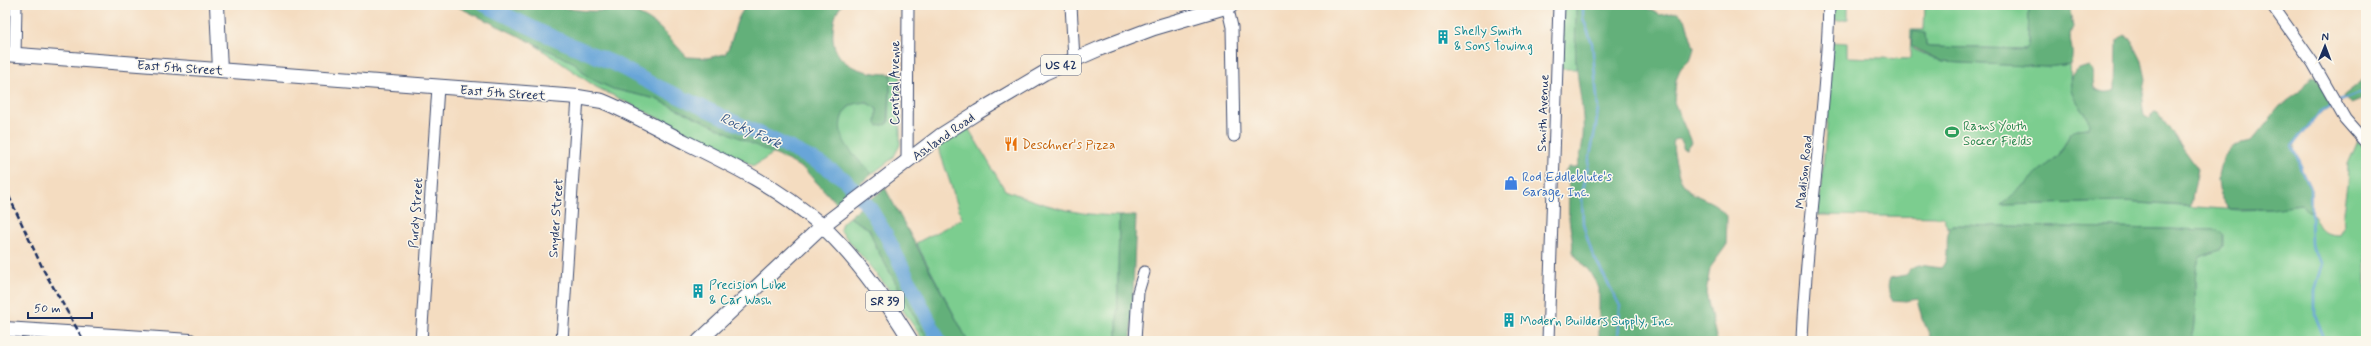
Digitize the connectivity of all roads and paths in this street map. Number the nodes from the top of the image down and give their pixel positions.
1 (16, 5) edge
2 (217, 5) edge
3 (908, 5) edge
4 (1071, 5) edge
5 (1229, 5) edge
6 (1559, 5) edge
7 (1829, 5) edge
8 (2272, 5) edge
9 (10, 55) edge
10 (1074, 59) junction
11 (220, 70) junction
12 (438, 87) junction
13 (578, 97) junction
14 (1234, 136) dead end
15 (2366, 143) edge
16 (908, 161) junction
17 (822, 226) junction
18 (1144, 272) dead end
19 (5, 329) edge
20 (35, 336) edge
21 (190, 341) edge
22 (421, 341) edge
23 (562, 341) edge
24 (699, 341) edge
25 (912, 341) edge
26 (1136, 341) edge
27 (1548, 341) edge
28 (1802, 341) edge

1 - 9 street
2 - 11 main road
3 - 16 street, Central Avenue
4 - 10 street
5 - 10 main road, Ashland Road / US 42
5 - 14 street
6 - 27 street, Smith Avenue
7 - 28 street, Madison Road
8 - 15 street
9 - 11 main road, East 5th Street
10 - 16 main road, Ashland Road / US 42
11 - 12 main road, East 5th Street
12 - 13 main road, East 5th Street
12 - 22 street, Purdy Street
13 - 17 main road, East 5th Street
13 - 23 street, Snyder Street
16 - 17 main road, Ashland Road / US 42
17 - 24 main road, Ashland Road / US 42
17 - 25 main road, East 5th Street / SR 39
18 - 26 street
19 - 20 main road
20 - 21 main road

